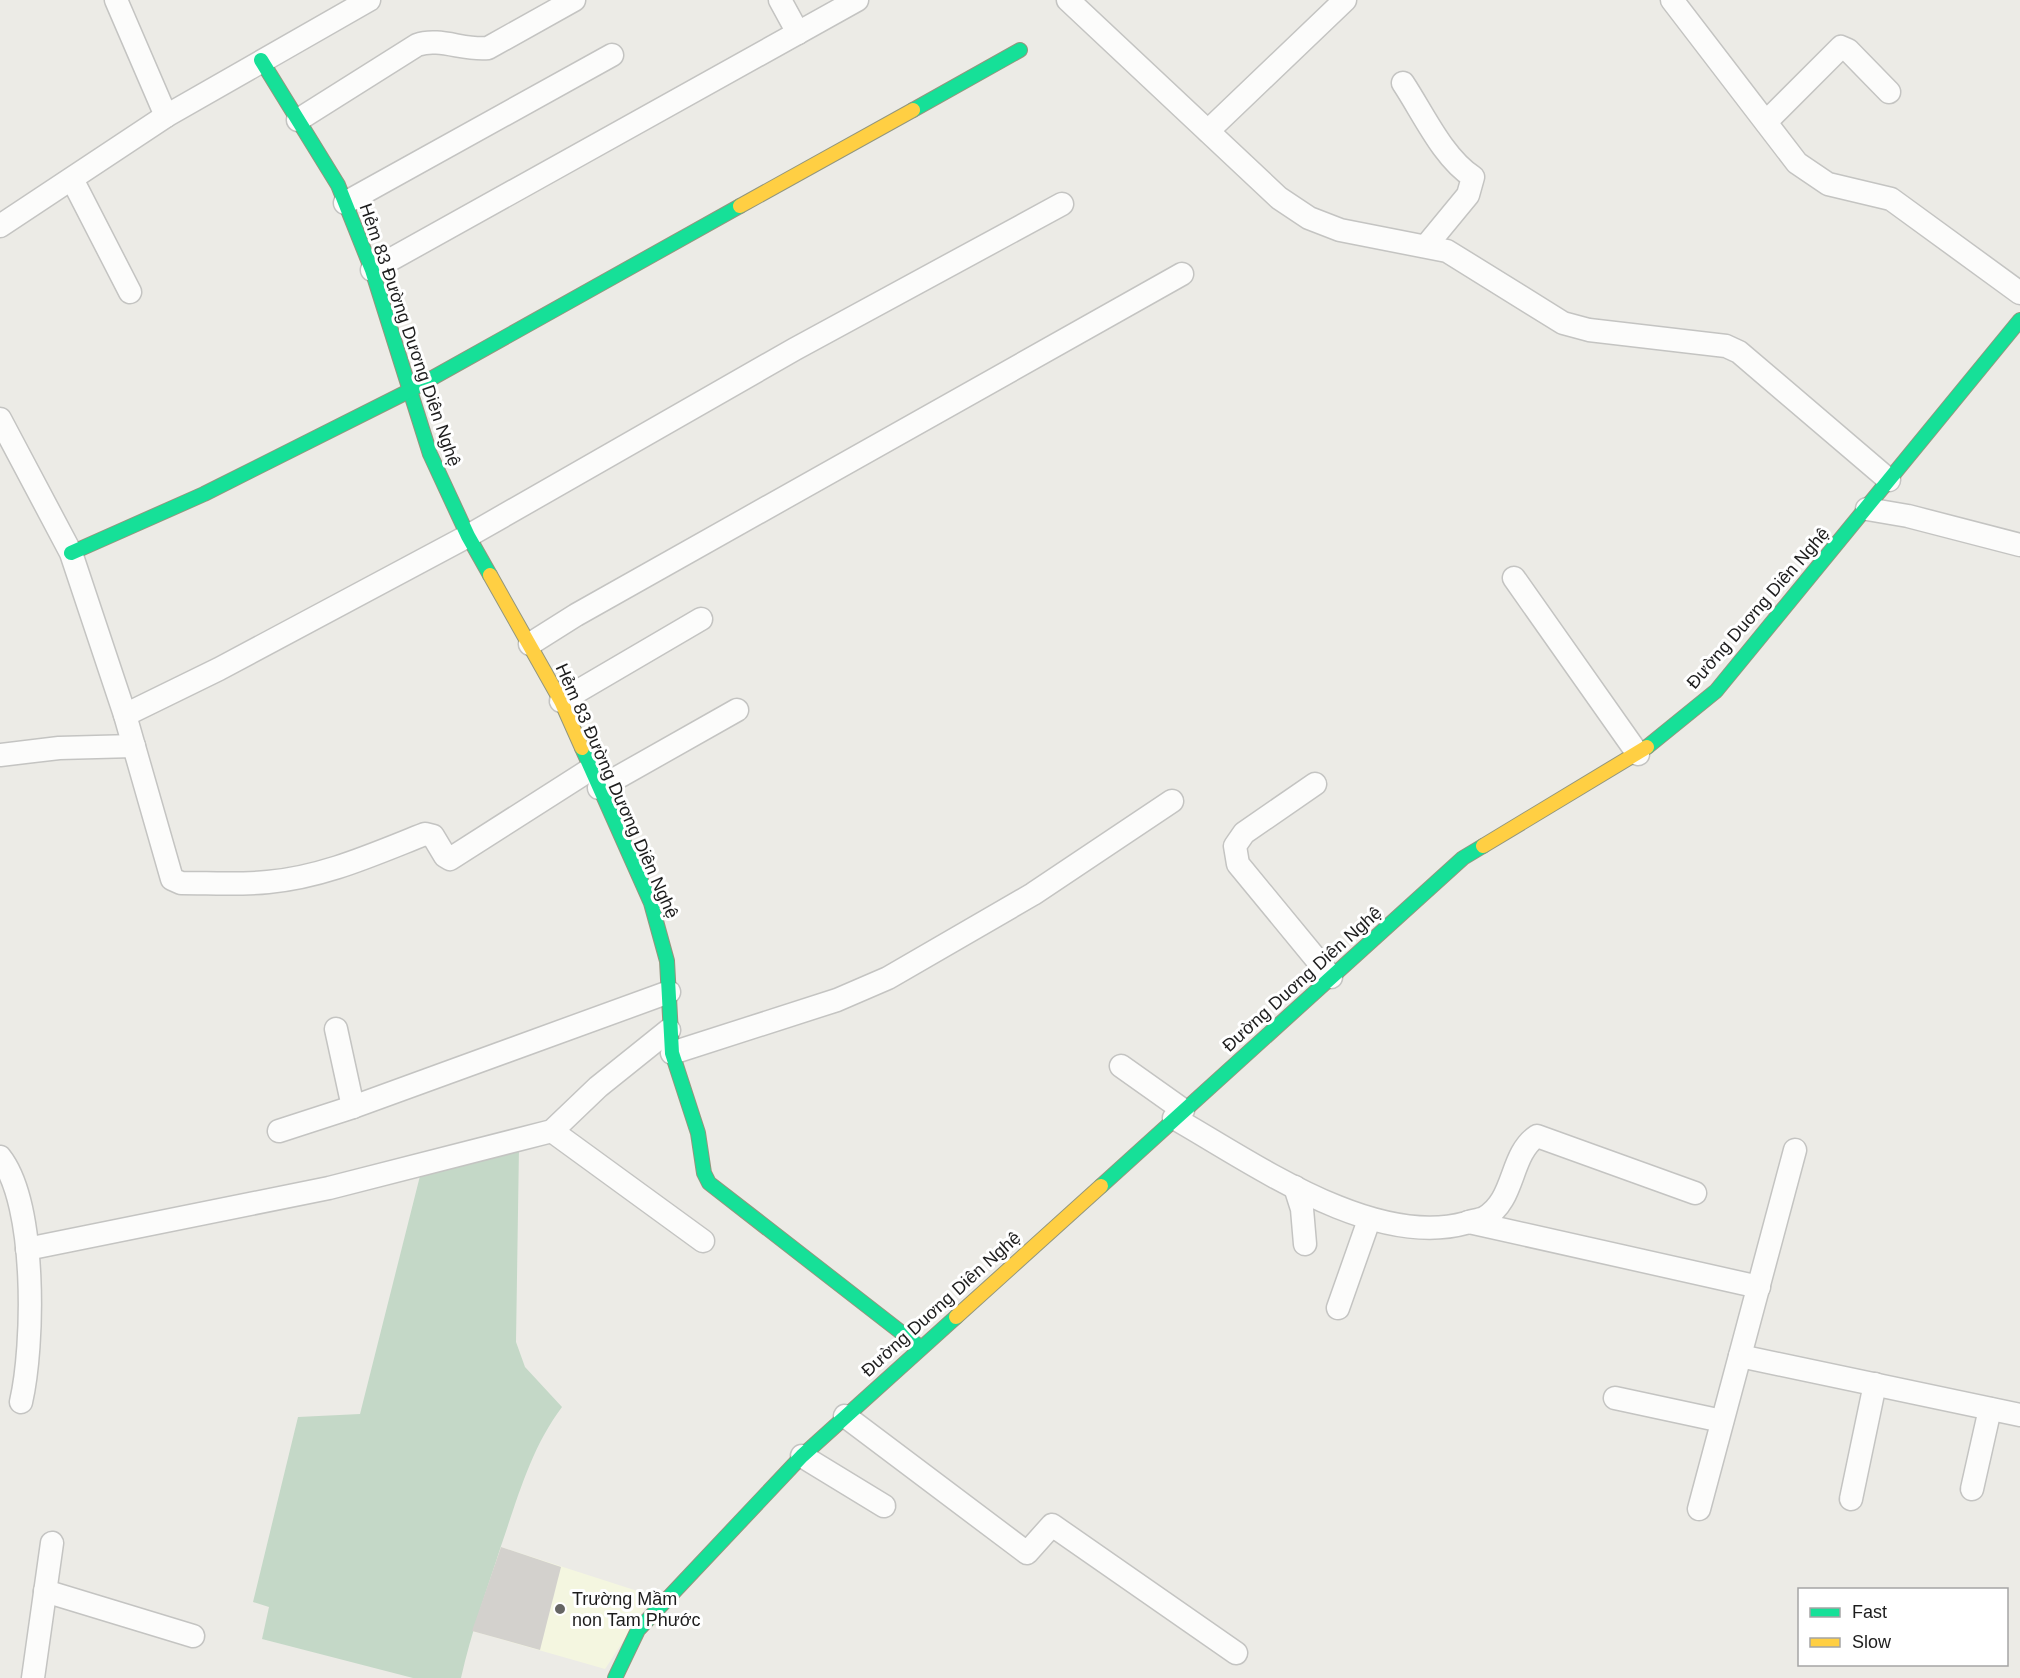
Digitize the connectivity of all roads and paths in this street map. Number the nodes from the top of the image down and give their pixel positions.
1 (116, 0) edge
2 (369, 0) edge
3 (574, 0) edge
4 (780, 0) edge
5 (857, 0) edge
6 (1068, 0) edge
7 (1345, 0) edge
8 (1672, 0) edge
9 (798, 33) junction
10 (1020, 50) dead end
11 (612, 56) dead end
12 (261, 60) junction
13 (1403, 83) dead end
14 (1889, 92) dead end
15 (166, 116) junction
16 (298, 120) junction
17 (1766, 122) junction
18 (1208, 131) junction
19 (72, 179) junction
20 (345, 203) junction
21 (1062, 204) dead end
22 (0, 226) edge
23 (1426, 246) junction
24 (372, 270) junction
25 (1182, 274) dead end
26 (130, 292) dead end
27 (2020, 293) edge
28 (2020, 320) edge
29 (409, 390) junction
30 (0, 419) edge
31 (1889, 480) junction
32 (1867, 509) junction
33 (468, 537) junction
34 (2020, 545) edge
35 (71, 553) junction
36 (1514, 578) dead end
37 (701, 620) dead end
38 (530, 645) junction
39 (561, 701) junction
40 (737, 710) dead end
41 (125, 716) junction
42 (134, 746) junction
43 (1638, 754) junction
44 (0, 755) edge
45 (595, 779) junction
46 (1315, 784) dead end
47 (1172, 801) dead end
48 (1331, 977) junction
49 (669, 992) junction
50 (336, 1029) dead end
51 (669, 1030) junction
52 (672, 1053) junction
53 (1121, 1066) dead end
54 (353, 1107) junction
55 (1178, 1114) junction
56 (279, 1131) dead end
57 (552, 1131) junction
58 (1795, 1150) dead end
59 (0, 1157) edge
60 (1295, 1187) junction
61 (1695, 1193) dead end
62 (1369, 1220) junction
63 (1469, 1222) junction
64 (703, 1241) dead end
65 (1305, 1244) dead end
66 (27, 1249) junction
67 (1759, 1287) junction
68 (1338, 1308) dead end
69 (920, 1347) junction
70 (1740, 1356) junction
71 (1875, 1384) junction
72 (1615, 1398) dead end
73 (21, 1402) dead end
74 (1990, 1409) junction
75 (2020, 1415) edge
76 (845, 1416) junction
77 (1722, 1421) junction
78 (802, 1455) junction
79 (1972, 1489) dead end
80 (1851, 1499) dead end
81 (884, 1506) dead end
82 (1699, 1509) dead end
83 (52, 1543) dead end
84 (45, 1591) junction
85 (193, 1636) dead end
86 (1236, 1653) dead end
87 (33, 1678) edge
88 (615, 1678) edge

1 - 15 street
2 - 12 street
3 - 16 street
4 - 9 street
5 - 9 street
6 - 18 street
7 - 18 street
8 - 17 street
9 - 24 street
10 - 29 street
11 - 20 street
12 - 15 street
12 - 16 street, Hẻm 83 Đường Dương Diên Nghệ
13 - 23 street
14 - 17 street
15 - 19 street
16 - 20 street, Hẻm 83 Đường Dương Diên Nghệ
17 - 27 street
18 - 23 street
19 - 22 street
19 - 26 street
20 - 24 street, Hẻm 83 Đường Dương Diên Nghệ
21 - 33 street
23 - 31 street
24 - 29 street, Hẻm 83 Đường Dương Diên Nghệ
25 - 38 street
28 - 31 street, Đường Duơng Diên Nghệ
29 - 33 street, Hẻm 83 Đường Dương Diên Nghệ
29 - 35 street
30 - 35 street
31 - 32 street, Đường Duơng Diên Nghệ
32 - 34 street
32 - 43 street, Đường Duơng Diên Nghệ
33 - 38 street, Hẻm 83 Đường Dương Diên Nghệ
33 - 41 street
35 - 41 street
36 - 43 street
37 - 39 street
38 - 39 street, Hẻm 83 Đường Dương Diên Nghệ
39 - 45 street, Hẻm 83 Đường Dương Diên Nghệ
40 - 45 street
41 - 42 street
42 - 44 street
42 - 45 street
43 - 48 street, Đường Duơng Diên Nghệ
45 - 49 street, Hẻm 83 Đường Dương Diên Nghệ
46 - 48 street
47 - 52 street
48 - 55 street, Đường Duơng Diên Nghệ
49 - 51 street, Hẻm 83 Đường Dương Diên Nghệ
49 - 54 street
50 - 54 street
51 - 52 street, Hẻm 83 Đường Dương Diên Nghệ
51 - 57 street
52 - 69 street, Hẻm 83 Đường Dương Diên Nghệ
53 - 55 street
54 - 56 street
55 - 60 street
55 - 69 street, Đường Duơng Diên Nghệ
57 - 64 street
57 - 66 street
58 - 67 street
59 - 66 street
60 - 62 street
60 - 65 street
61 - 63 street
62 - 63 street
62 - 68 street
63 - 67 street
66 - 73 street
67 - 70 street
69 - 76 street, Đường Duơng Diên Nghệ
70 - 71 street
70 - 77 street
71 - 74 street
71 - 80 street
72 - 77 street
74 - 75 street
74 - 79 street
76 - 78 street, Đường Duơng Diên Nghệ
76 - 86 street
77 - 82 street
78 - 81 street
78 - 88 street, Đường Duơng Diên Nghệ
83 - 84 street
84 - 85 street
84 - 87 street

